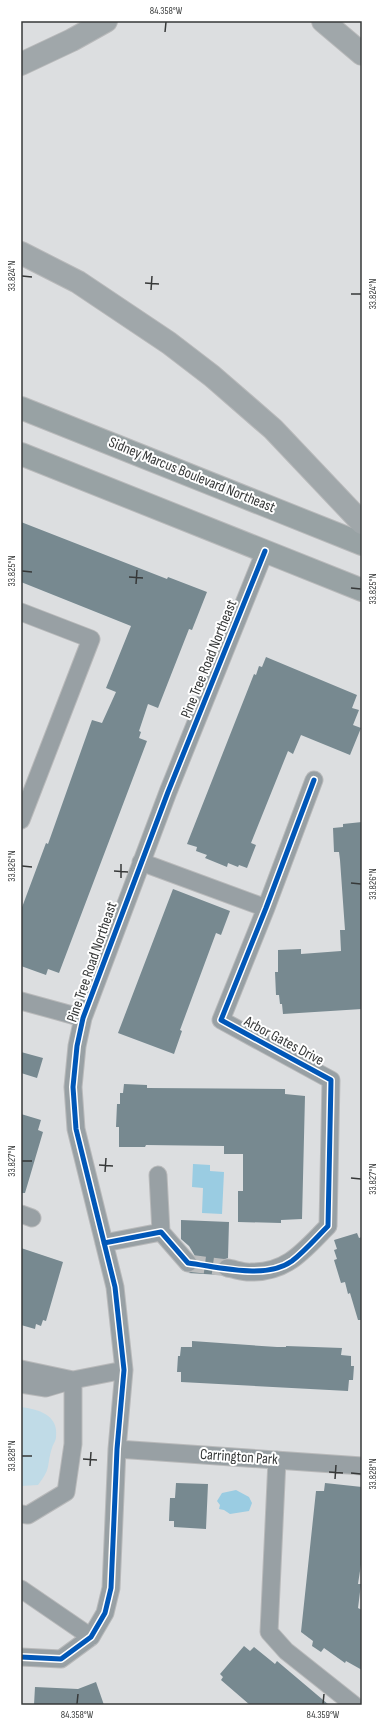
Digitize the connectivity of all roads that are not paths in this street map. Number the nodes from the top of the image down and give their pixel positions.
1 (106, 21) edge
2 (323, 21) edge
3 (362, 54) edge
4 (21, 64) edge
5 (21, 253) edge
6 (21, 408) edge
7 (21, 454) edge
8 (362, 524) edge
9 (362, 544) edge
10 (265, 551) junction
11 (362, 590) edge
12 (21, 612) edge
13 (314, 780) dead end
14 (21, 820) edge
15 (141, 862) junction
16 (266, 908) junction
17 (21, 1001) edge
18 (82, 1018) junction
19 (158, 1175) dead end
20 (161, 1232) junction
21 (104, 1243) junction
22 (188, 1263) tunnel mouth
23 (227, 1268) tunnel mouth
24 (21, 1369) edge
25 (124, 1370) junction
26 (74, 1380) junction
27 (21, 1384) edge
28 (117, 1449) junction
29 (277, 1460) junction
30 (362, 1466) edge
31 (21, 1514) edge
32 (21, 1589) edge
33 (90, 1637) junction
34 (21, 1657) edge
35 (354, 1705) edge

1 - 4 highway
2 - 3 highway
5 - 8 highway
6 - 9 main road, Sidney Marcus Boulevard Northeast
7 - 10 main road
10 - 11 main road
10 - 15 street, Pine Tree Road Northeast
12 - 14 street
13 - 16 street, Arbor Gates Drive
15 - 16 street
15 - 18 street, Pine Tree Road Northeast
16 - 23 street, Arbor Gates Drive
17 - 18 street
18 - 21 street, Pine Tree Road Northeast
19 - 20 street
20 - 21 street
20 - 22 street
21 - 25 street, Pine Tree Road Northeast
24 - 26 street
25 - 26 street
25 - 28 street, Pine Tree Road Northeast
26 - 27 street
26 - 31 street
28 - 29 street, Carrington Park
28 - 33 street, Pine Tree Road Northeast
29 - 30 street, Carrington Park
29 - 35 street
32 - 33 street
33 - 34 street

